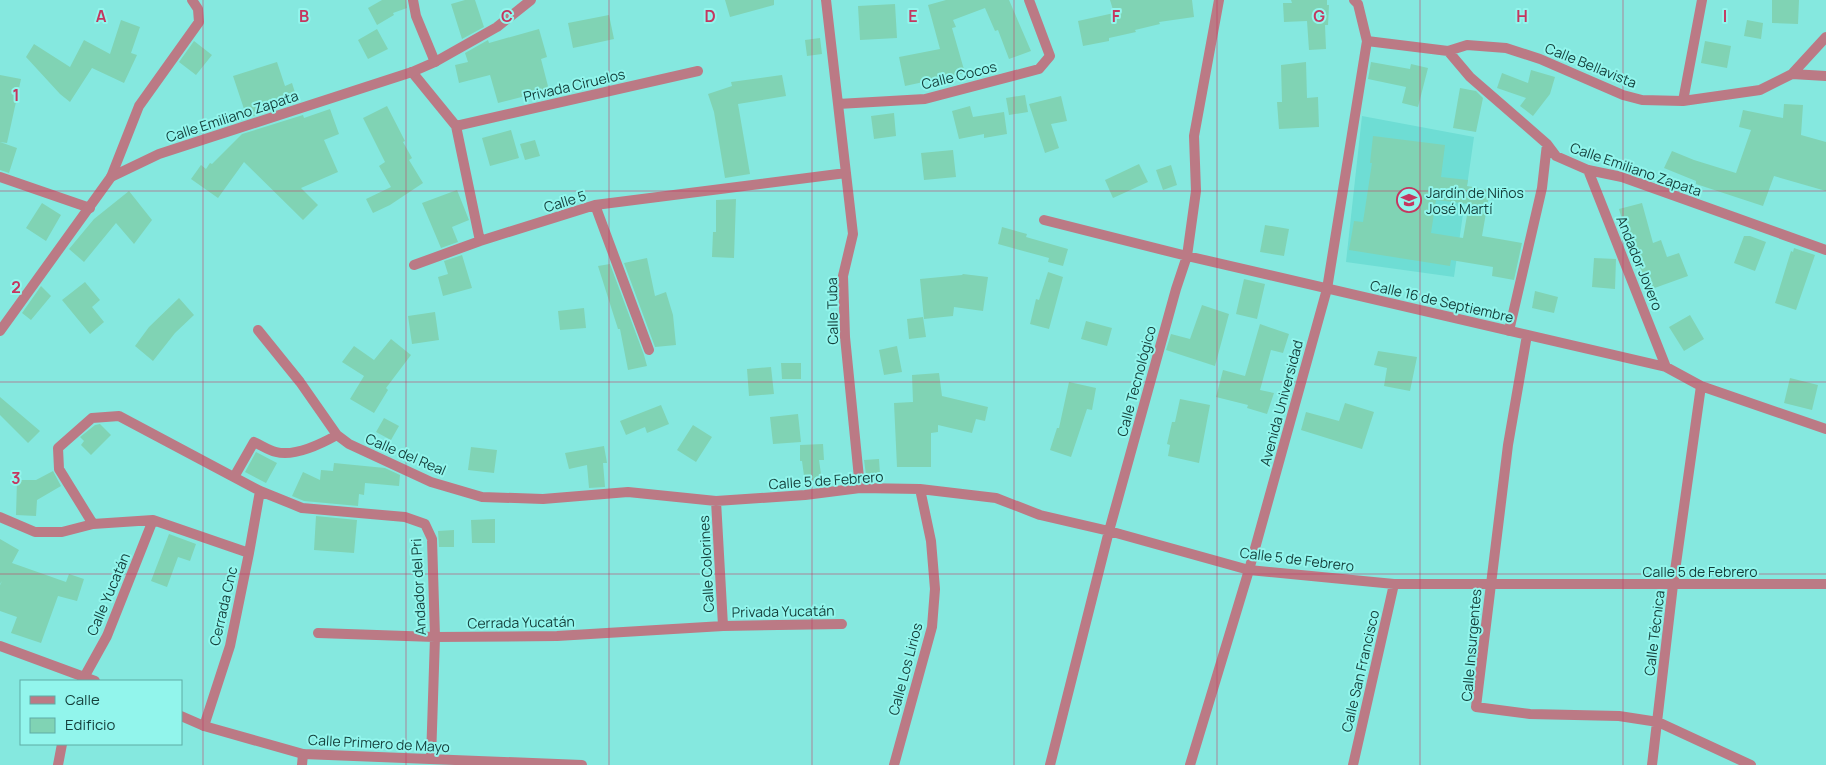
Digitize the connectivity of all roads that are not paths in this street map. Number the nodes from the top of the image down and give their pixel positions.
1 (192, 0) edge
2 (413, 0) edge
3 (531, 0) edge
4 (826, 0) edge
5 (1029, 0) edge
6 (1219, 0) edge
7 (1354, 0) edge
8 (1702, 0) edge
9 (1826, 37) edge
10 (1367, 40) junction
11 (1448, 51) junction
12 (435, 62) junction
13 (698, 71) dead end
14 (412, 72) junction
15 (1792, 74) junction
16 (1826, 76) edge
17 (1683, 101) junction
18 (838, 104) junction
19 (456, 126) junction
20 (1547, 144) junction
21 (1588, 170) junction
22 (846, 173) junction
23 (0, 177) edge
24 (111, 177) junction
25 (595, 205) junction
26 (90, 208) junction
27 (1044, 220) dead end
28 (480, 241) junction
29 (1826, 250) edge
30 (1187, 256) junction
31 (414, 265) dead end
32 (1327, 289) junction
33 (258, 330) dead end
34 (0, 331) edge
35 (1509, 331) junction
36 (1527, 335) junction
37 (649, 350) dead end
38 (1666, 367) junction
39 (1701, 386) junction
40 (1826, 429) edge
41 (336, 435) junction
42 (234, 477) junction
43 (860, 488) junction
44 (920, 489) junction
45 (260, 491) junction
46 (716, 501) junction
47 (0, 517) edge
48 (154, 520) junction
49 (93, 524) junction
50 (1109, 530) junction
51 (249, 552) junction
52 (1249, 570) junction
53 (1394, 584) junction
54 (1490, 584) junction
55 (1826, 584) edge
56 (1673, 585) junction
57 (842, 624) dead end
58 (723, 626) junction
59 (318, 632) dead end
60 (435, 637) junction
61 (0, 646) edge
62 (83, 679) edge
63 (182, 716) edge
64 (1658, 722) junction
65 (204, 726) junction
66 (62, 745) edge
67 (303, 754) junction
68 (431, 759) junction
69 (58, 765) edge
70 (302, 765) edge
71 (582, 765) edge
72 (894, 765) edge
73 (1050, 765) edge
74 (1190, 765) edge
75 (1353, 765) edge
76 (1652, 765) edge
77 (1751, 765) edge

1 - 24 street
2 - 12 street
3 - 12 street, Calle Emiliano Zapata
4 - 18 street, Calle Tuba
5 - 18 street, Calle Cocos
6 - 30 street, Calle Tecnológico
7 - 10 street
8 - 17 street
9 - 15 street, Calle Bellavista
10 - 11 street
10 - 32 street, Avenida Universidad
11 - 17 street, Calle Bellavista
11 - 20 street, Calle Emiliano Zapata
12 - 14 street, Calle Emiliano Zapata
13 - 19 street, Privada Ciruelos
14 - 19 street
14 - 24 street, Calle Emiliano Zapata
15 - 16 street
15 - 17 street, Calle Bellavista
18 - 22 street, Calle Tuba
19 - 28 street
20 - 21 street, Calle Emiliano Zapata
20 - 35 street
21 - 29 street, Calle Emiliano Zapata
21 - 38 street, Andador Jovero
22 - 25 street, Calle 5
22 - 43 street, Calle Tuba
23 - 26 street
24 - 26 street, Calle Emiliano Zapata
25 - 28 street, Calle 5
25 - 37 street
26 - 34 street, Calle Emiliano Zapata
27 - 30 street, Calle 16 de Septiembre
28 - 31 street, Calle 5
30 - 32 street, Calle 16 de Septiembre
30 - 50 street, Calle Tecnológico
32 - 35 street, Calle 16 de Septiembre
32 - 52 street, Avenida Universidad
33 - 41 street, Calle del Real
35 - 36 street, Calle 16 de Septiembre
36 - 38 street, Calle 16 de Septiembre
36 - 54 street, Calle Insurgentes
38 - 39 street, Calle 16 de Septiembre
39 - 40 street, Calle 16 de Septiembre
39 - 56 street, Calle Técnica
41 - 42 street
41 - 46 street, Calle del Real
42 - 45 street, Andador del Pri
42 - 49 street, Andador del Pri
43 - 44 street, Calle 5 de Febrero
43 - 46 street, Calle 5 de Febrero
44 - 50 street, Calle 5 de Febrero
44 - 72 street, Calle Los Lirios
45 - 51 street, Cerrada Cnc
45 - 60 street, Andador del Pri
46 - 58 street, Calle Colorines
47 - 49 street
48 - 49 street
48 - 51 street
48 - 62 street, Calle Yucatán
50 - 52 street, Calle 5 de Febrero
50 - 73 street, Calle Tecnológico
51 - 65 street, Cerrada Cnc
52 - 53 street, Calle 5 de Febrero
52 - 74 street, Avenida Universidad
53 - 54 street, Calle 5 de Febrero
53 - 75 street, Calle San Francisco
54 - 56 street, Calle 5 de Febrero
54 - 64 street, Calle Insurgentes
55 - 56 street, Calle 5 de Febrero
56 - 64 street, Calle Técnica
57 - 58 street, Privada Yucatán
58 - 60 street, Cerrada Yucatán
59 - 60 street, Cerrada Yucatán
60 - 68 street, Andador del Pri
61 - 62 street
63 - 65 street, Calle Primero de Mayo
64 - 76 street, Calle Técnica
64 - 77 street, Calle Insurgentes
65 - 67 street, Calle Primero de Mayo
66 - 69 street
67 - 68 street, Calle Primero de Mayo
67 - 70 street
68 - 71 street, Calle Primero de Mayo

